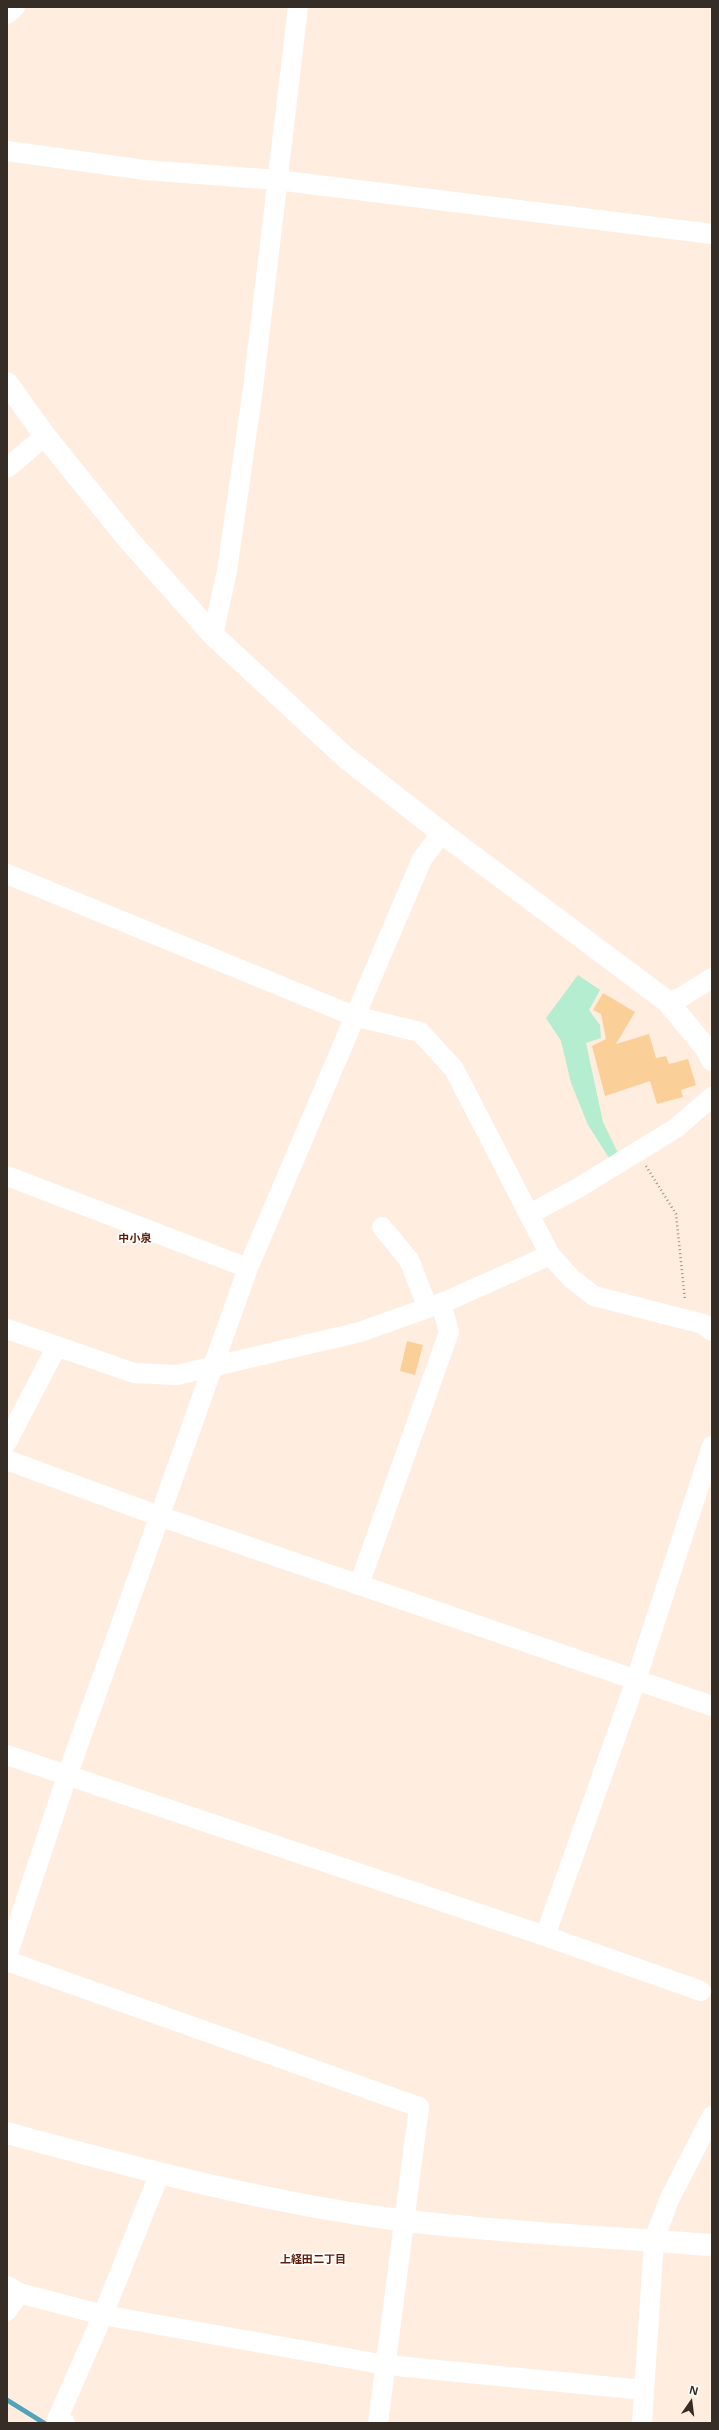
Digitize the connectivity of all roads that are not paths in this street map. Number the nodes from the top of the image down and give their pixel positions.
1 (15, 7) edge
2 (298, 7) edge
3 (7, 14) edge
4 (7, 151) edge
5 (277, 180) junction
6 (712, 234) edge
7 (7, 383) edge
8 (45, 436) junction
9 (7, 468) edge
10 (213, 635) junction
11 (442, 832) junction
12 (7, 874) edge
13 (712, 978) edge
14 (668, 1002) junction
15 (354, 1016) junction
16 (712, 1060) edge
17 (712, 1097) edge
18 (7, 1176) edge
19 (530, 1214) junction
20 (382, 1227) dead end
21 (550, 1255) junction
22 (248, 1268) junction
23 (435, 1305) junction
24 (7, 1329) edge
25 (712, 1331) edge
26 (57, 1346) junction
27 (213, 1367) junction
28 (7, 1442) edge
29 (712, 1446) edge
30 (7, 1460) edge
31 (159, 1516) junction
32 (359, 1585) junction
33 (636, 1680) junction
34 (712, 1706) edge
35 (7, 1755) edge
36 (67, 1776) junction
37 (546, 1936) junction
38 (7, 1956) edge
39 (7, 1961) edge
40 (700, 1991) dead end
41 (712, 2116) edge
42 (7, 2133) edge
43 (159, 2175) junction
44 (406, 2221) junction
45 (654, 2240) junction
46 (712, 2244) edge
47 (13, 2289) edge
48 (7, 2311) edge
49 (103, 2315) junction
50 (386, 2365) junction
51 (644, 2390) junction
52 (59, 2422) edge
53 (378, 2423) edge
54 (642, 2423) edge

1 - 3 street
2 - 5 street
4 - 5 street
5 - 6 street
5 - 10 street
7 - 8 street
8 - 9 street
8 - 10 street
10 - 11 street
11 - 14 street
11 - 15 street
12 - 15 street
13 - 14 street
14 - 16 street
15 - 19 street
15 - 22 street
17 - 19 street
18 - 22 street
19 - 21 street
20 - 23 street
21 - 23 street
21 - 25 street
22 - 27 street
23 - 27 street
23 - 32 street
24 - 26 street
26 - 27 street
26 - 28 street
27 - 31 street
29 - 33 street
30 - 31 street
31 - 32 street
31 - 36 street
32 - 33 street
33 - 34 street
33 - 37 street
35 - 36 street
36 - 37 street
36 - 38 street
37 - 40 street
39 - 44 street
41 - 45 street
42 - 43 street
43 - 44 street
43 - 49 street
44 - 45 street
44 - 50 street
45 - 46 street
45 - 51 street
47 - 48 street
47 - 49 street
49 - 50 street
49 - 52 street
50 - 51 street
50 - 53 street
51 - 54 street

